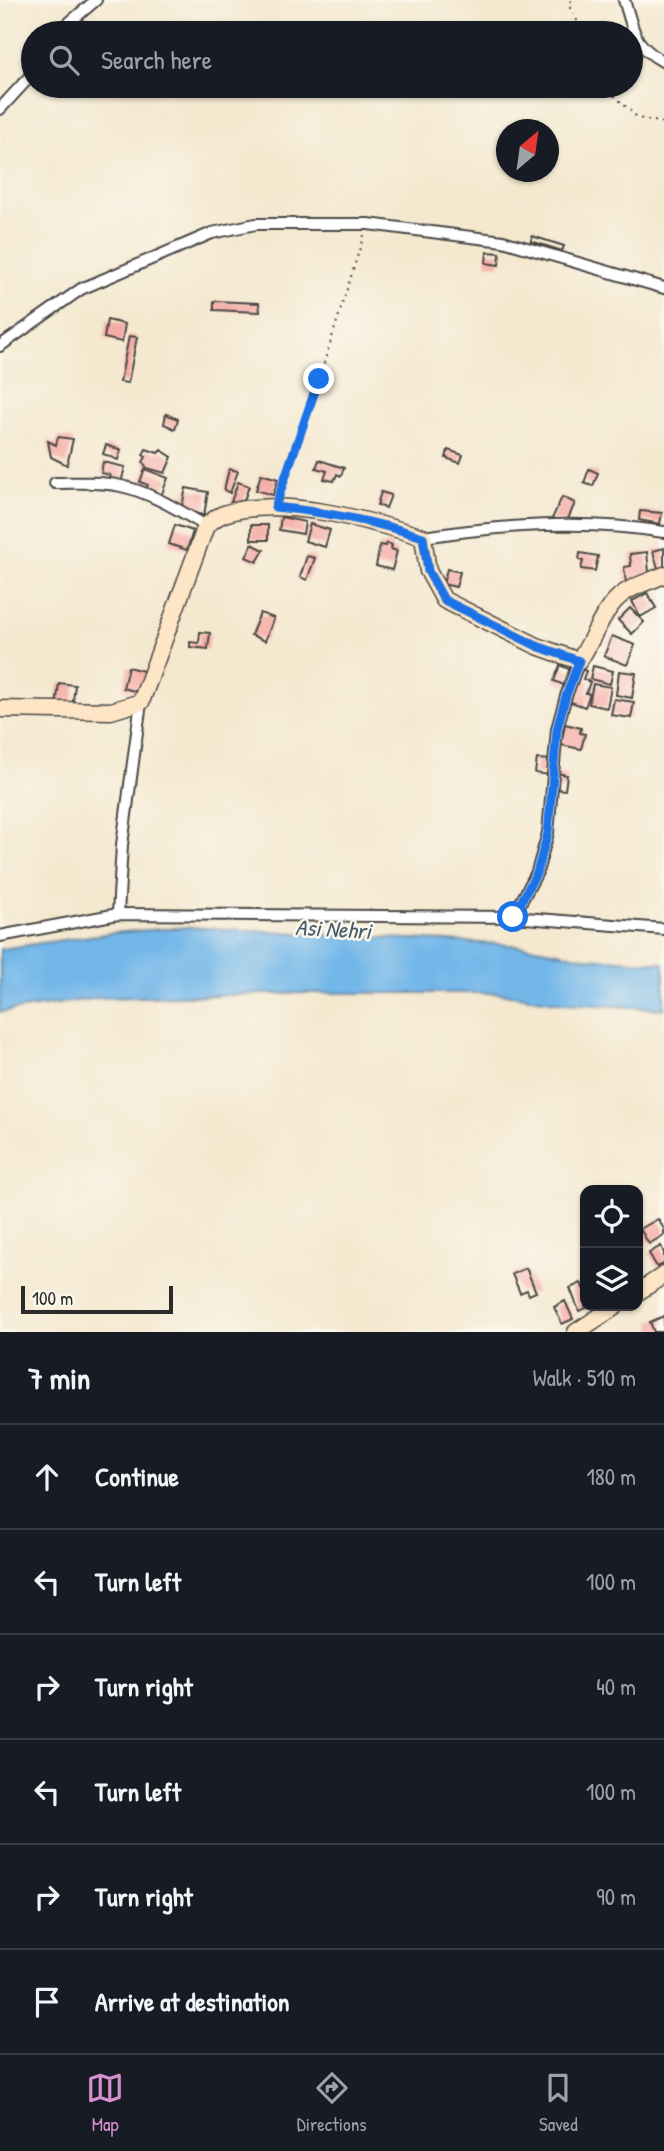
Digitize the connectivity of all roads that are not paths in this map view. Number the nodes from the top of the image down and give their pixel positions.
1 (96, 0) edge
2 (624, 0) edge
3 (71, 21) edge
4 (631, 21) edge
5 (643, 48) edge
6 (664, 62) edge
7 (21, 86) edge
8 (0, 109) edge
9 (664, 288) edge
10 (0, 346) edge
11 (55, 483) dead end
12 (206, 526) junction
13 (664, 532) edge
14 (423, 537) junction
15 (664, 575) edge
16 (579, 661) junction
17 (141, 702) junction
18 (0, 709) edge
19 (118, 914) junction
20 (513, 917) junction
21 (664, 929) edge
22 (0, 936) edge
23 (664, 1275) edge
24 (643, 1289) edge
25 (608, 1311) edge
26 (576, 1332) edge

1 - 3 street
2 - 4 street
5 - 6 street
7 - 8 street
9 - 10 street
11 - 12 street
12 - 14 street
12 - 17 street
13 - 14 street
14 - 16 street
15 - 16 street
16 - 20 street
17 - 18 street
17 - 19 street
19 - 20 street
19 - 22 street
20 - 21 street
23 - 24 street
25 - 26 street

